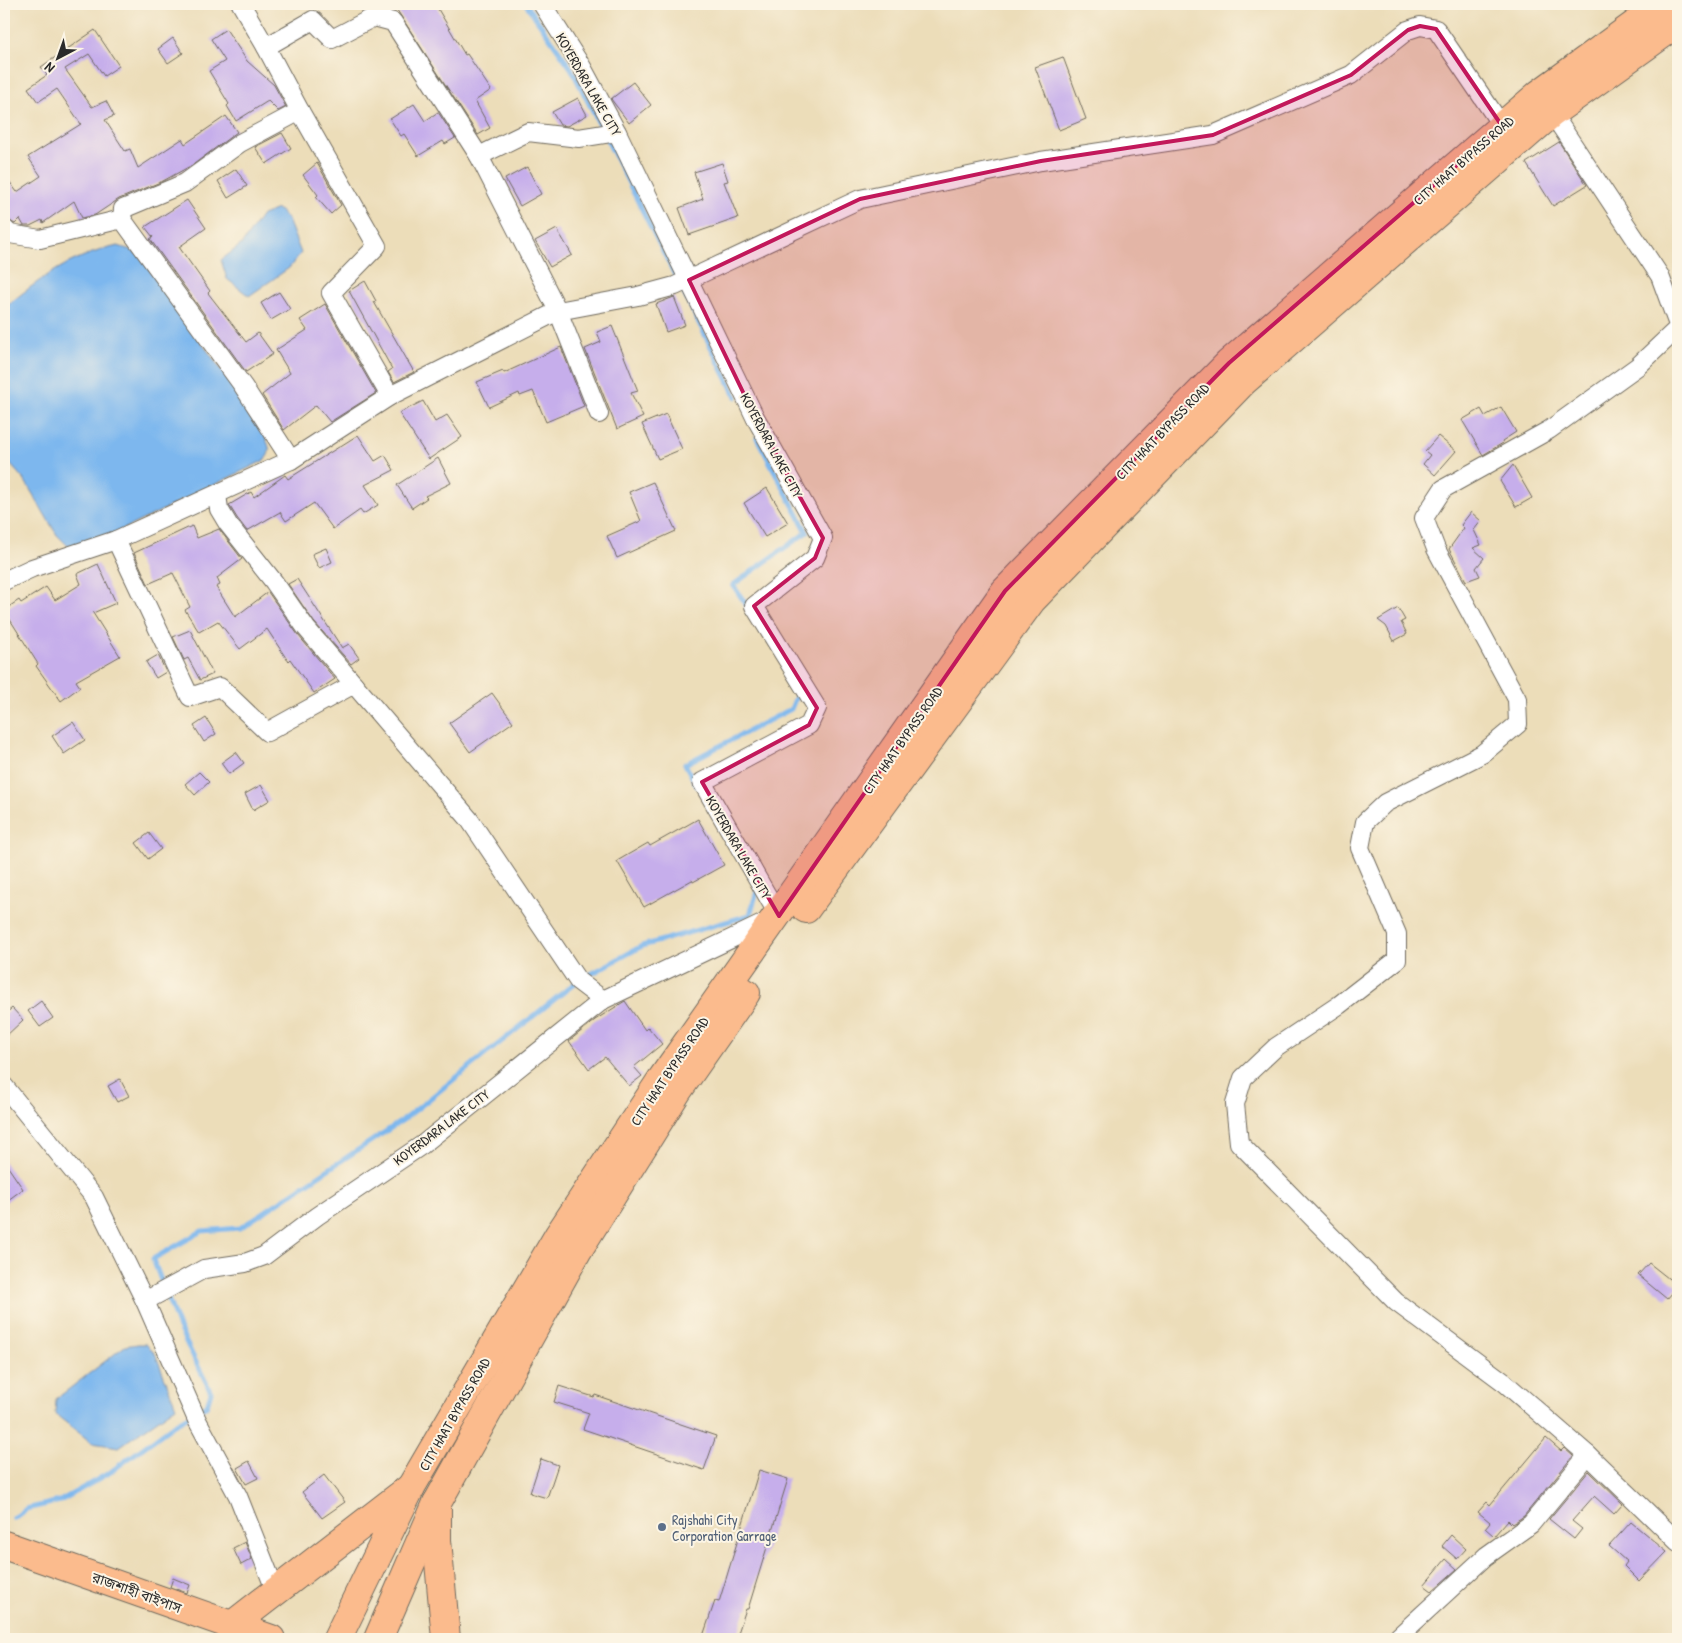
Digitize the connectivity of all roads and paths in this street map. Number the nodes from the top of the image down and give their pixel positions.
1 (242, 4) edge
2 (385, 4) edge
3 (542, 4) edge
4 (1663, 4) edge
5 (374, 17) junction
6 (1678, 23) edge
7 (1678, 36) edge
8 (266, 47) junction
9 (300, 111) junction
10 (1556, 118) junction
11 (1502, 126) junction
12 (617, 132) junction
13 (479, 156) junction
14 (122, 220) junction
15 (4, 228) edge
16 (683, 282) junction
17 (558, 311) junction
18 (1678, 327) edge
19 (390, 396) junction
20 (599, 414) dead end
21 (291, 460) junction
22 (217, 495) junction
23 (116, 540) junction
24 (4, 582) edge
25 (354, 684) junction
26 (779, 916) junction
27 (603, 1000) junction
28 (4, 1086) edge
29 (145, 1301) junction
30 (1588, 1456) junction
31 (411, 1487) junction
32 (437, 1503) junction
33 (1678, 1542) edge
34 (4, 1545) edge
35 (276, 1592) junction
36 (231, 1626) junction
37 (271, 1639) edge
38 (337, 1639) edge
39 (378, 1639) edge
40 (446, 1639) edge
41 (1400, 1639) edge

1 - 8 street
2 - 5 street
3 - 12 street, KOYERDARA LAKE CITY
4 - 11 main road, CITY HAAT BYPASS ROAD
5 - 8 street
5 - 13 street
6 - 10 main road, CITY HAAT BYPASS ROAD
7 - 10 street
8 - 9 street
9 - 14 street
9 - 19 street
10 - 18 street
10 - 32 main road, CITY HAAT BYPASS ROAD
11 - 16 street
11 - 26 main road, CITY HAAT BYPASS ROAD
12 - 13 street
12 - 16 street, KOYERDARA LAKE CITY
13 - 17 street
14 - 15 street
14 - 21 street
16 - 17 street
16 - 26 street, KOYERDARA LAKE CITY
17 - 19 street
17 - 20 street
18 - 30 street
19 - 21 street
21 - 22 street
22 - 23 street
22 - 25 street
23 - 24 street
23 - 25 street
25 - 27 street
26 - 27 street, KOYERDARA LAKE CITY
26 - 31 main road, CITY HAAT BYPASS ROAD
27 - 29 street, KOYERDARA LAKE CITY
28 - 29 street
29 - 35 street
30 - 33 street
30 - 41 street
31 - 35 main road
31 - 38 main road, CITY HAAT BYPASS ROAD
32 - 39 main road, CITY HAAT BYPASS ROAD
32 - 40 main road
34 - 36 main road, রাজশাহী বাইপাস
35 - 36 main road
36 - 37 main road, রাজশাহী বাইপাস

